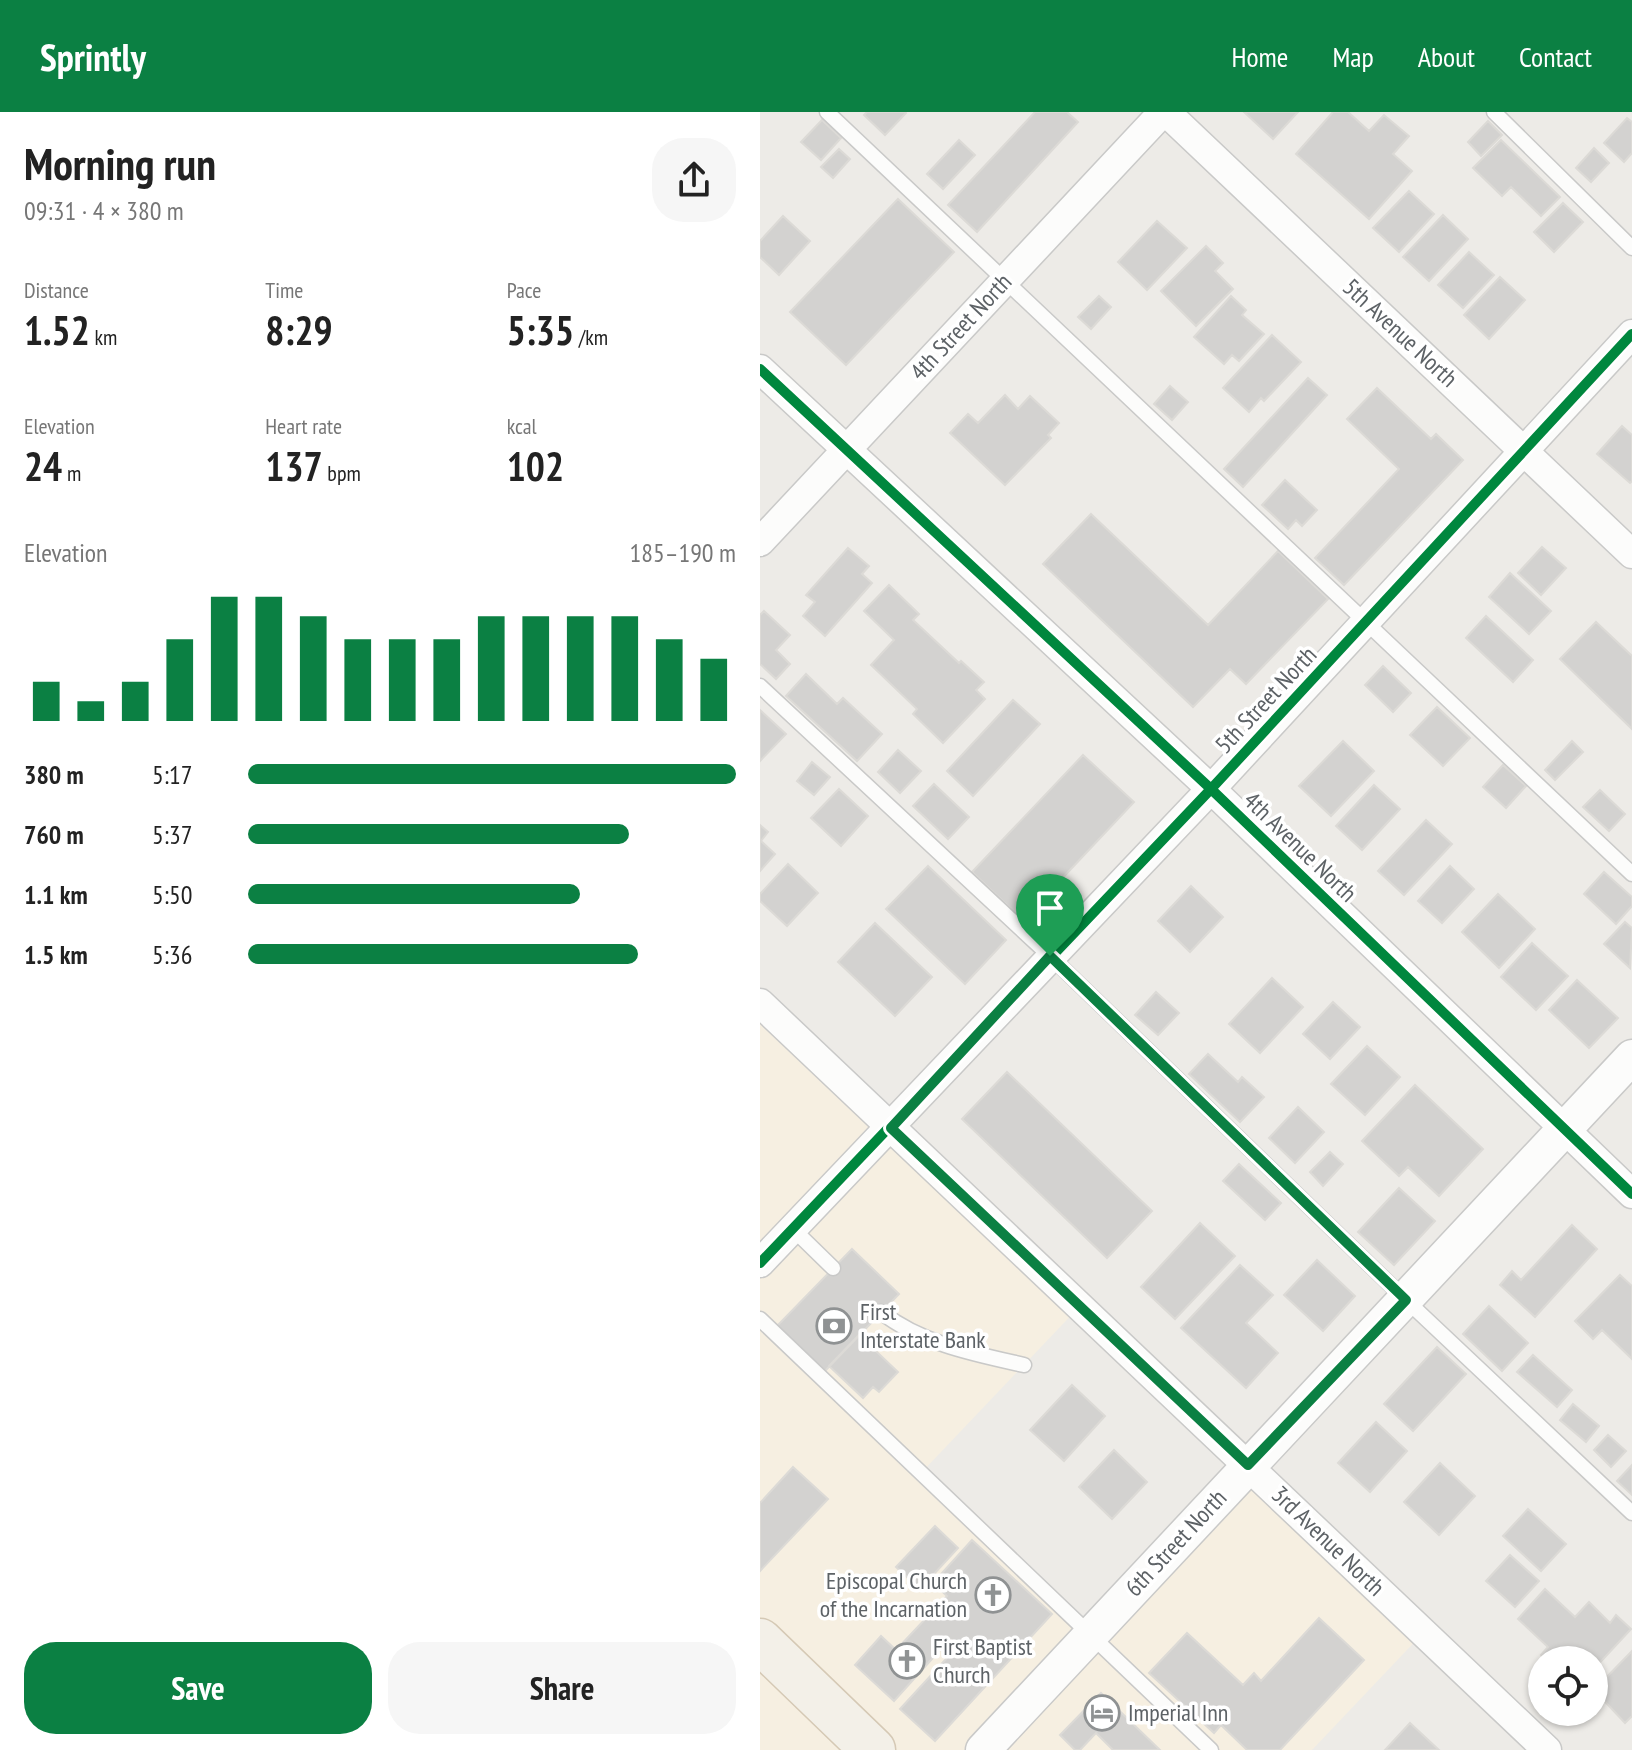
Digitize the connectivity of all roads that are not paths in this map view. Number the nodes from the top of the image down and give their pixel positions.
1 (827, 112) edge
2 (1164, 112) edge
3 (1494, 112) edge
4 (1632, 248) edge
5 (1004, 281) junction
6 (1632, 334) edge
7 (760, 369) edge
8 (846, 450) junction
9 (1524, 450) junction
10 (760, 542) edge
11 (1632, 554) edge
12 (1365, 622) junction
13 (760, 686) edge
14 (1211, 789) junction
15 (1632, 874) edge
16 (1050, 956) junction
17 (760, 1003) edge
18 (1632, 1057) edge
19 (891, 1128) junction
20 (1565, 1129) junction
21 (1632, 1194) edge
22 (793, 1229) junction
23 (760, 1263) edge
24 (833, 1268) dead end
25 (1406, 1300) junction
26 (881, 1312) dead end
27 (760, 1319) edge
28 (1024, 1365) dead end
29 (1248, 1465) junction
30 (1632, 1513) edge
31 (1091, 1634) junction
32 (760, 1641) edge
33 (873, 1750) edge
34 (983, 1750) edge
35 (1211, 1750) edge
36 (1547, 1750) edge

1 - 5 lane
2 - 5 street, 4th Street North
2 - 9 street, 5th Avenue North
3 - 4 lane
5 - 8 street, 4th Street North
5 - 12 lane
6 - 9 street, 5th Street North
7 - 8 street, 4th Avenue North
8 - 10 street, 4th Street North
8 - 14 street, 4th Avenue North
9 - 11 street, 5th Avenue North
9 - 12 street, 5th Street North
12 - 14 street, 5th Street North
12 - 15 lane
13 - 16 lane
14 - 16 street, 5th Street North
14 - 20 street, 4th Avenue North
16 - 19 street, 5th Street North
16 - 25 lane
17 - 19 street, 3rd Avenue North
18 - 20 street, 6th Street North
19 - 22 street, 5th Street North
19 - 29 street, 3rd Avenue North
20 - 21 street, 4th Avenue North
20 - 25 street, 6th Street North
22 - 23 street, 5th Street North
22 - 24 lane
25 - 29 street, 6th Street North
25 - 30 lane
26 - 28 lane
27 - 31 lane
29 - 31 street, 6th Street North
29 - 36 street, 3rd Avenue North
31 - 34 street, 6th Street North
31 - 35 lane
32 - 33 main road

